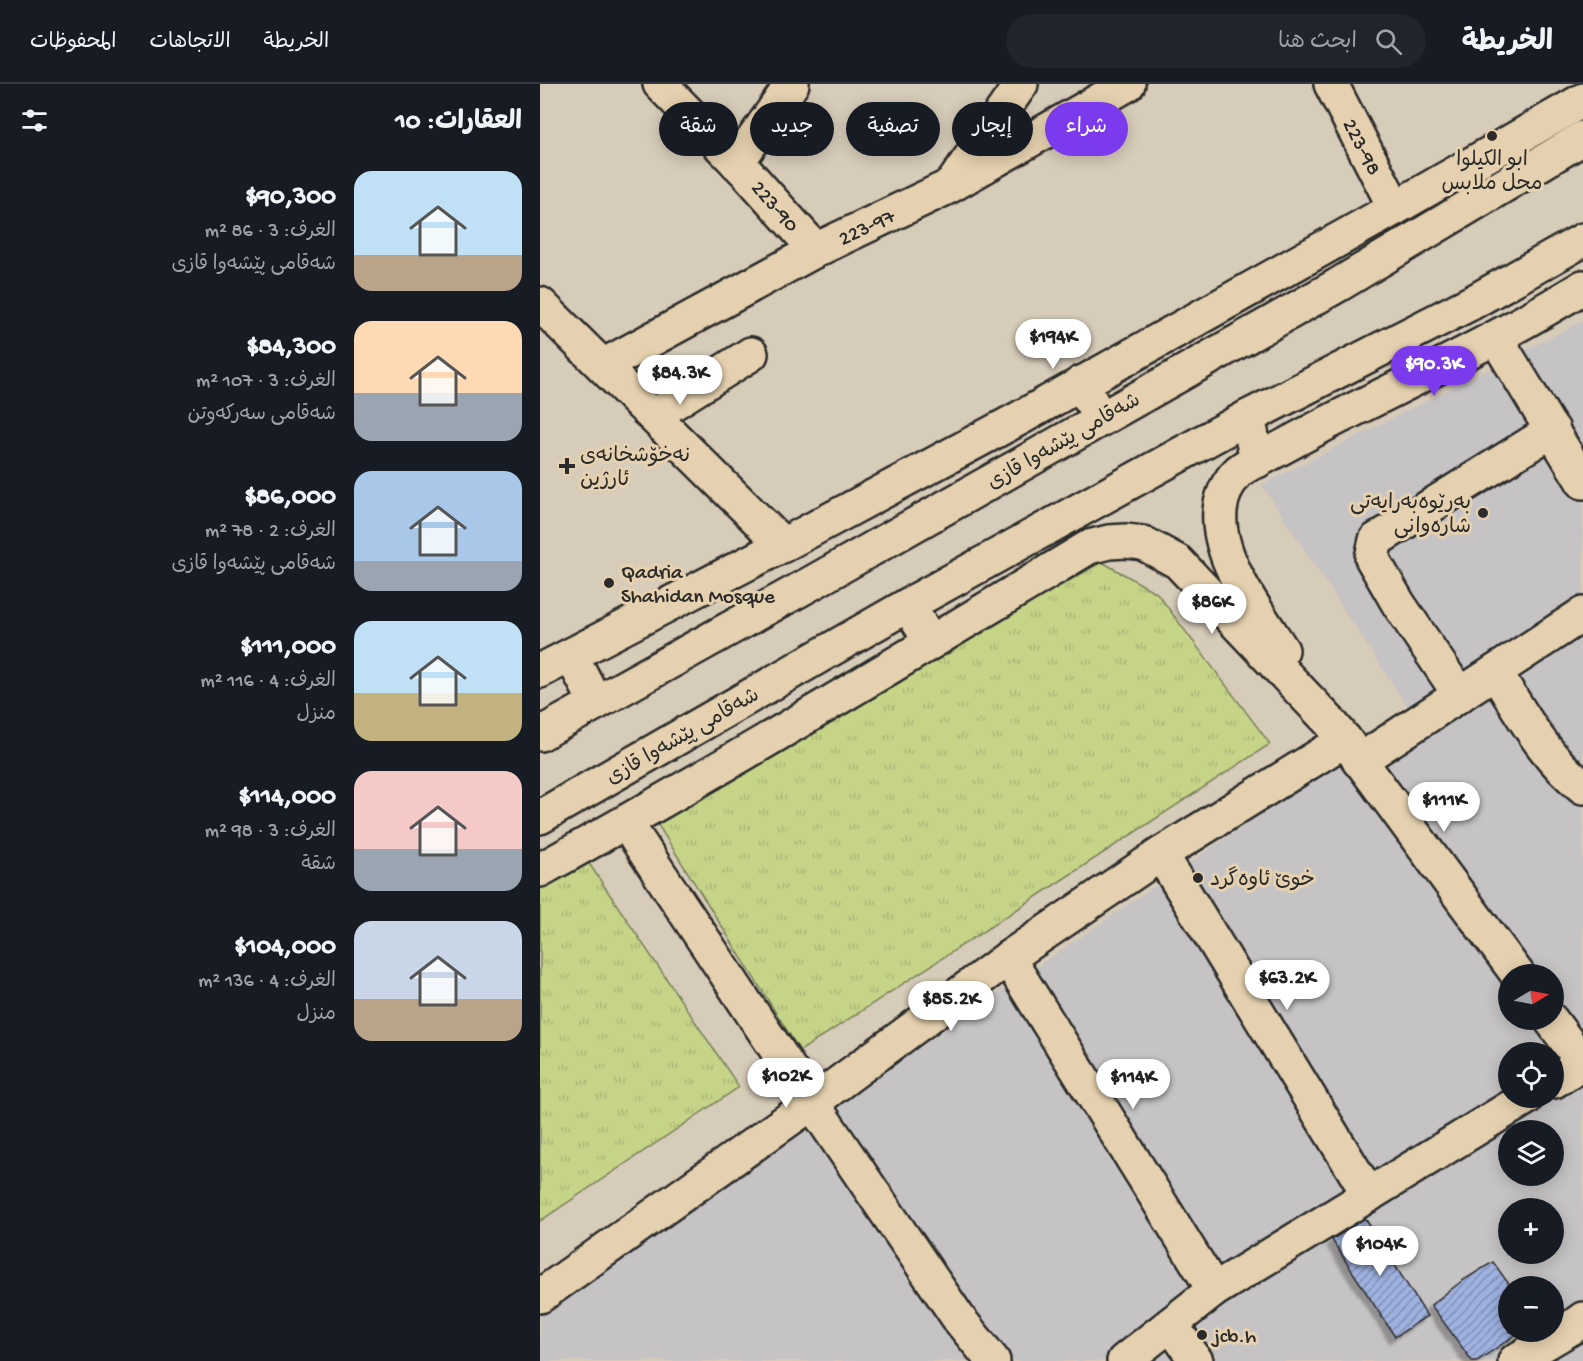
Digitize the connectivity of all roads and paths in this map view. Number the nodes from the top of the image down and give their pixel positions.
1 (660, 84) edge
2 (792, 84) edge
3 (1021, 84) edge
4 (1128, 84) edge
5 (1331, 84) edge
6 (1583, 100) edge
7 (1583, 138) edge
8 (1583, 159) edge
9 (737, 163) junction
10 (951, 186) junction
11 (1395, 208) junction
12 (1466, 208) junction
13 (1583, 221) edge
14 (1583, 240) edge
15 (816, 250) junction
16 (1583, 286) edge
17 (1473, 302) junction
18 (540, 304) edge
19 (1496, 338) junction
20 (751, 354) dead end
21 (603, 366) junction
22 (1081, 383) junction
23 (653, 416) junction
24 (1248, 417) junction
25 (1100, 418) junction
26 (1553, 430) junction
27 (1257, 461) junction
28 (1583, 482) edge
29 (783, 545) junction
30 (908, 605) junction
31 (1583, 614) edge
32 (931, 642) junction
33 (572, 655) junction
34 (540, 672) edge
35 (1495, 672) junction
36 (1460, 695) junction
37 (596, 703) junction
38 (540, 734) edge
39 (1344, 741) junction
40 (1583, 787) edge
41 (540, 818) edge
42 (626, 823) junction
43 (1161, 854) junction
44 (540, 870) edge
45 (1008, 958) junction
46 (1510, 964) edge
47 (1558, 1030) edge
48 (1583, 1063) edge
49 (1564, 1075) edge
50 (812, 1103) junction
51 (1510, 1108) edge
52 (1369, 1195) junction
53 (1214, 1290) junction
54 (540, 1296) edge
55 (1171, 1324) junction
56 (1579, 1332) edge
57 (993, 1361) edge
58 (1124, 1361) edge
59 (1196, 1361) edge
60 (1515, 1361) edge

1 - 9 main road, 223-90
2 - 9 main road
3 - 10 main road
4 - 10 main road, 223-97
5 - 11 main road, 223-98
6 - 11 main road
7 - 12 main road, شەقامی پێشەوا قازی
8 - 12 main road
9 - 15 main road, 223-90
10 - 15 main road, 223-97
11 - 22 main road
12 - 25 main road, شەقامی پێشەوا قازی
13 - 17 main road
14 - 17 main road, شەقامی پێشەوا قازی
15 - 21 main road, 223-97
16 - 19 main road
17 - 24 main road, شەقامی پێشەوا قازی
18 - 21 main road
19 - 26 main road
19 - 27 main road
20 - 23 main road
21 - 23 main road
22 - 25 main road
22 - 29 main road
23 - 29 main road
24 - 27 main road
24 - 30 main road, شەقامی پێشەوا قازی
25 - 37 main road, شەقامی پێشەوا قازی
26 - 28 main road
26 - 36 main road
27 - 39 main road
29 - 33 main road
30 - 32 main road
30 - 41 main road, شەقامی پێشەوا قازی
31 - 35 main road
32 - 39 main road
32 - 42 main road
33 - 34 main road
33 - 37 main road
35 - 36 main road
35 - 40 main road
36 - 39 main road
37 - 38 main road, شەقامی پێشەوا قازی
39 - 43 main road
39 - 46 main road
42 - 44 main road
42 - 50 main road
43 - 45 main road
43 - 52 main road
45 - 50 main road
45 - 53 main road
47 - 48 main road
48 - 49 main road
50 - 54 main road
50 - 57 main road
51 - 52 main road
52 - 53 main road
53 - 55 main road
55 - 58 main road
55 - 59 main road
56 - 60 main road

